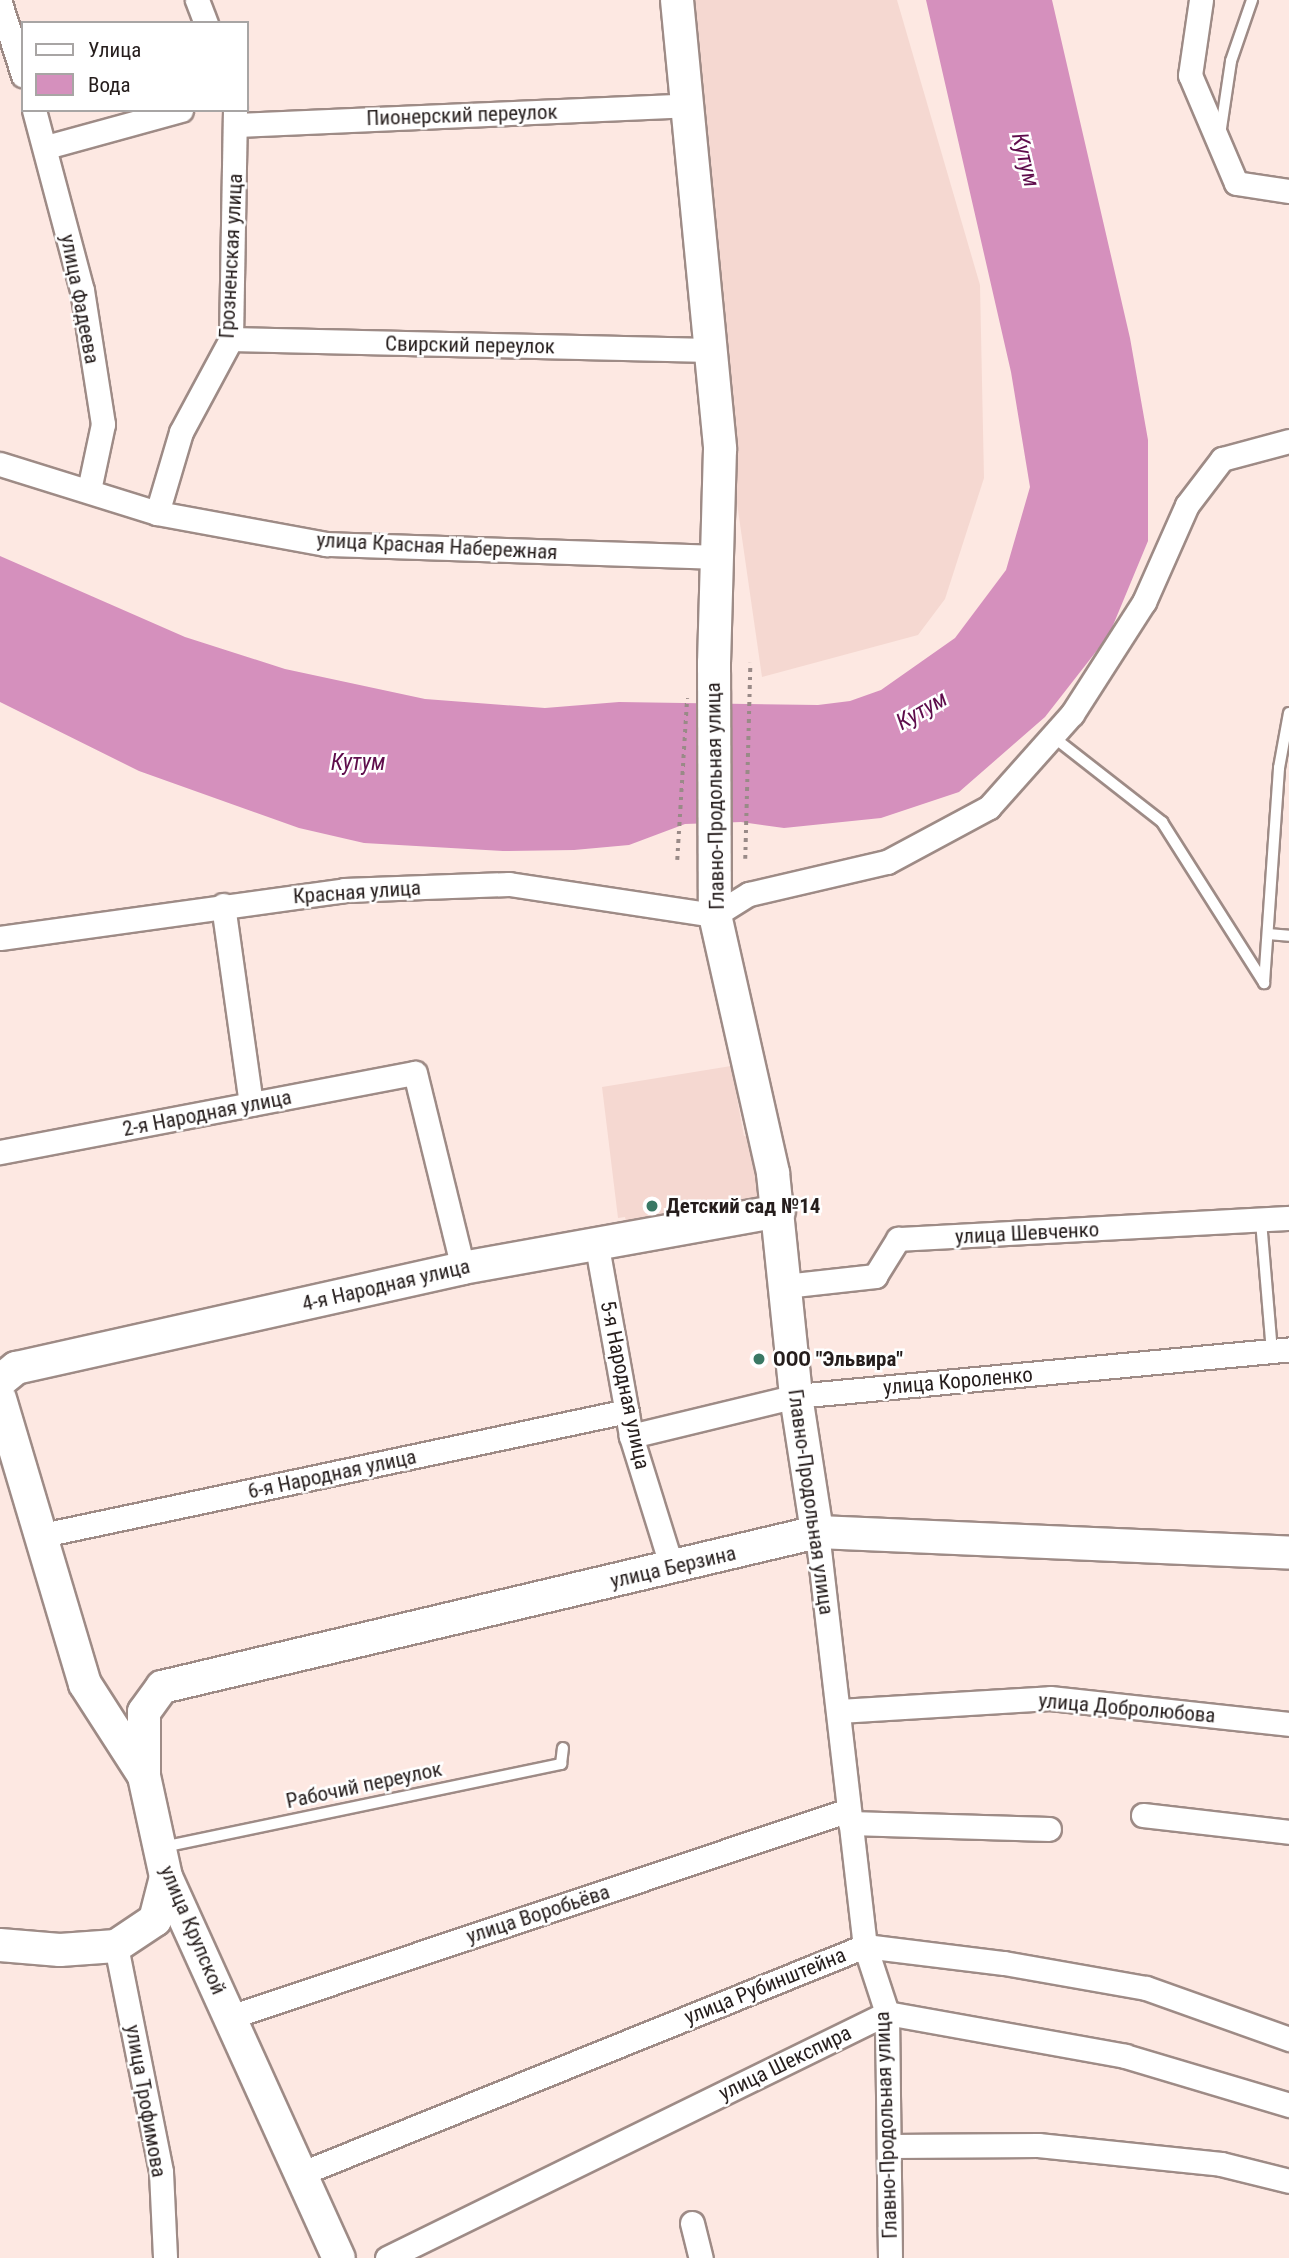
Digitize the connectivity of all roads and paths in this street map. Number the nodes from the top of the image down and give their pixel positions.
1 (197, 0) edge
2 (677, 0) edge
3 (1201, 0) edge
4 (1252, 0) edge
5 (0, 3) edge
6 (205, 21) edge
7 (21, 69) edge
8 (687, 105) junction
9 (35, 112) edge
10 (174, 112) edge
11 (236, 117) edge
12 (1220, 141) junction
13 (46, 147) junction
14 (1289, 191) edge
15 (231, 339) junction
16 (709, 351) junction
17 (1289, 441) edge
18 (0, 464) edge
19 (89, 490) junction
20 (157, 513) junction
21 (716, 557) junction
22 (750, 663) dead end
23 (687, 695) dead end
24 (1289, 713) edge
25 (1052, 736) junction
26 (1284, 769) edge
27 (745, 859) dead end
28 (677, 860) dead end
29 (223, 905) junction
30 (715, 915) junction
31 (1268, 934) junction
32 (1289, 936) edge
33 (0, 938) edge
34 (251, 1104) junction
35 (0, 1152) edge
36 (779, 1211) junction
37 (1289, 1219) edge
38 (1261, 1221) junction
39 (596, 1241) junction
40 (464, 1268) junction
41 (785, 1286) junction
42 (1281, 1350) edge
43 (0, 1381) edge
44 (796, 1396) junction
45 (0, 1398) edge
46 (627, 1411) junction
47 (631, 1436) junction
48 (817, 1532) junction
49 (38, 1536) junction
50 (1289, 1553) edge
51 (671, 1568) junction
52 (839, 1711) junction
53 (1289, 1724) edge
54 (563, 1748) dead end
55 (144, 1776) junction
56 (1143, 1815) dead end
57 (848, 1817) junction
58 (1049, 1829) dead end
59 (1289, 1832) edge
60 (163, 1862) junction
61 (0, 1945) edge
62 (116, 1945) junction
63 (865, 1945) junction
64 (887, 2013) junction
65 (230, 2017) junction
66 (1289, 2039) edge
67 (1289, 2105) edge
68 (890, 2146) junction
69 (300, 2174) junction
70 (1289, 2181) edge
71 (692, 2223) dead end
72 (165, 2258) edge
73 (339, 2258) edge
74 (387, 2258) edge
75 (701, 2258) edge
76 (890, 2258) edge

1 - 6 street
2 - 8 street
3 - 12 street
4 - 12 lane
5 - 7 street
8 - 11 street, Пионерский переулок
8 - 16 street
9 - 13 street, улица Фадеева
10 - 13 street
11 - 15 street, Грозненская улица
12 - 14 street
13 - 19 street, улица Фадеева
15 - 16 street, Свирский переулок
15 - 20 street, Грозненская улица
16 - 21 street
17 - 25 street
18 - 19 street, улица Красная Набережная
19 - 20 street, улица Красная Набережная
20 - 21 street, улица Красная Набережная
21 - 30 street, Главно-Продольная улица
22 - 27 path
23 - 28 path
24 - 26 lane
25 - 30 street
25 - 31 lane
26 - 31 lane
29 - 30 street, Красная улица
29 - 33 street, Красная улица
29 - 34 street
30 - 36 street, Главно-Продольная улица
31 - 32 lane
34 - 35 street, 2-я Народная улица
34 - 40 street, 2-я Народная улица
36 - 39 street, 4-я Народная улица
36 - 41 street, Главно-Продольная улица
37 - 38 street, улица Шевченко
38 - 41 street, улица Шевченко
38 - 42 lane
39 - 40 street, 4-я Народная улица
39 - 46 street, 5-я Народная улица
40 - 43 street, 4-я Народная улица
41 - 44 street, Главно-Продольная улица
42 - 44 street, улица Короленко
44 - 47 street, улица Короленко
44 - 48 street, Главно-Продольная улица
45 - 49 street, улица Крупской
46 - 47 street, 5-я Народная улица
46 - 49 street, 6-я Народная улица
47 - 51 street, 5-я Народная улица
48 - 50 street, улица Берзина
48 - 51 street, улица Берзина
48 - 52 street, Главно-Продольная улица
49 - 55 street, улица Крупской
51 - 55 street, улица Берзина
52 - 53 street, улица Добролюбова
52 - 57 street, Главно-Продольная улица
54 - 60 lane, Рабочий переулок
55 - 60 street, улица Крупской
56 - 59 street
57 - 58 street
57 - 63 street, Главно-Продольная улица
57 - 65 street, улица Воробьёва
60 - 62 street
60 - 65 street, улица Крупской
61 - 62 street
62 - 72 street, улица Трофимова
63 - 64 street, Главно-Продольная улица
63 - 66 street, улица Рубинштейна
63 - 69 street, улица Рубинштейна
64 - 67 street
64 - 68 street, Главно-Продольная улица
64 - 74 street, улица Шекспира
65 - 69 street, улица Крупской
68 - 70 street
68 - 76 street, Главно-Продольная улица
69 - 73 street, улица Крупской
71 - 75 street

